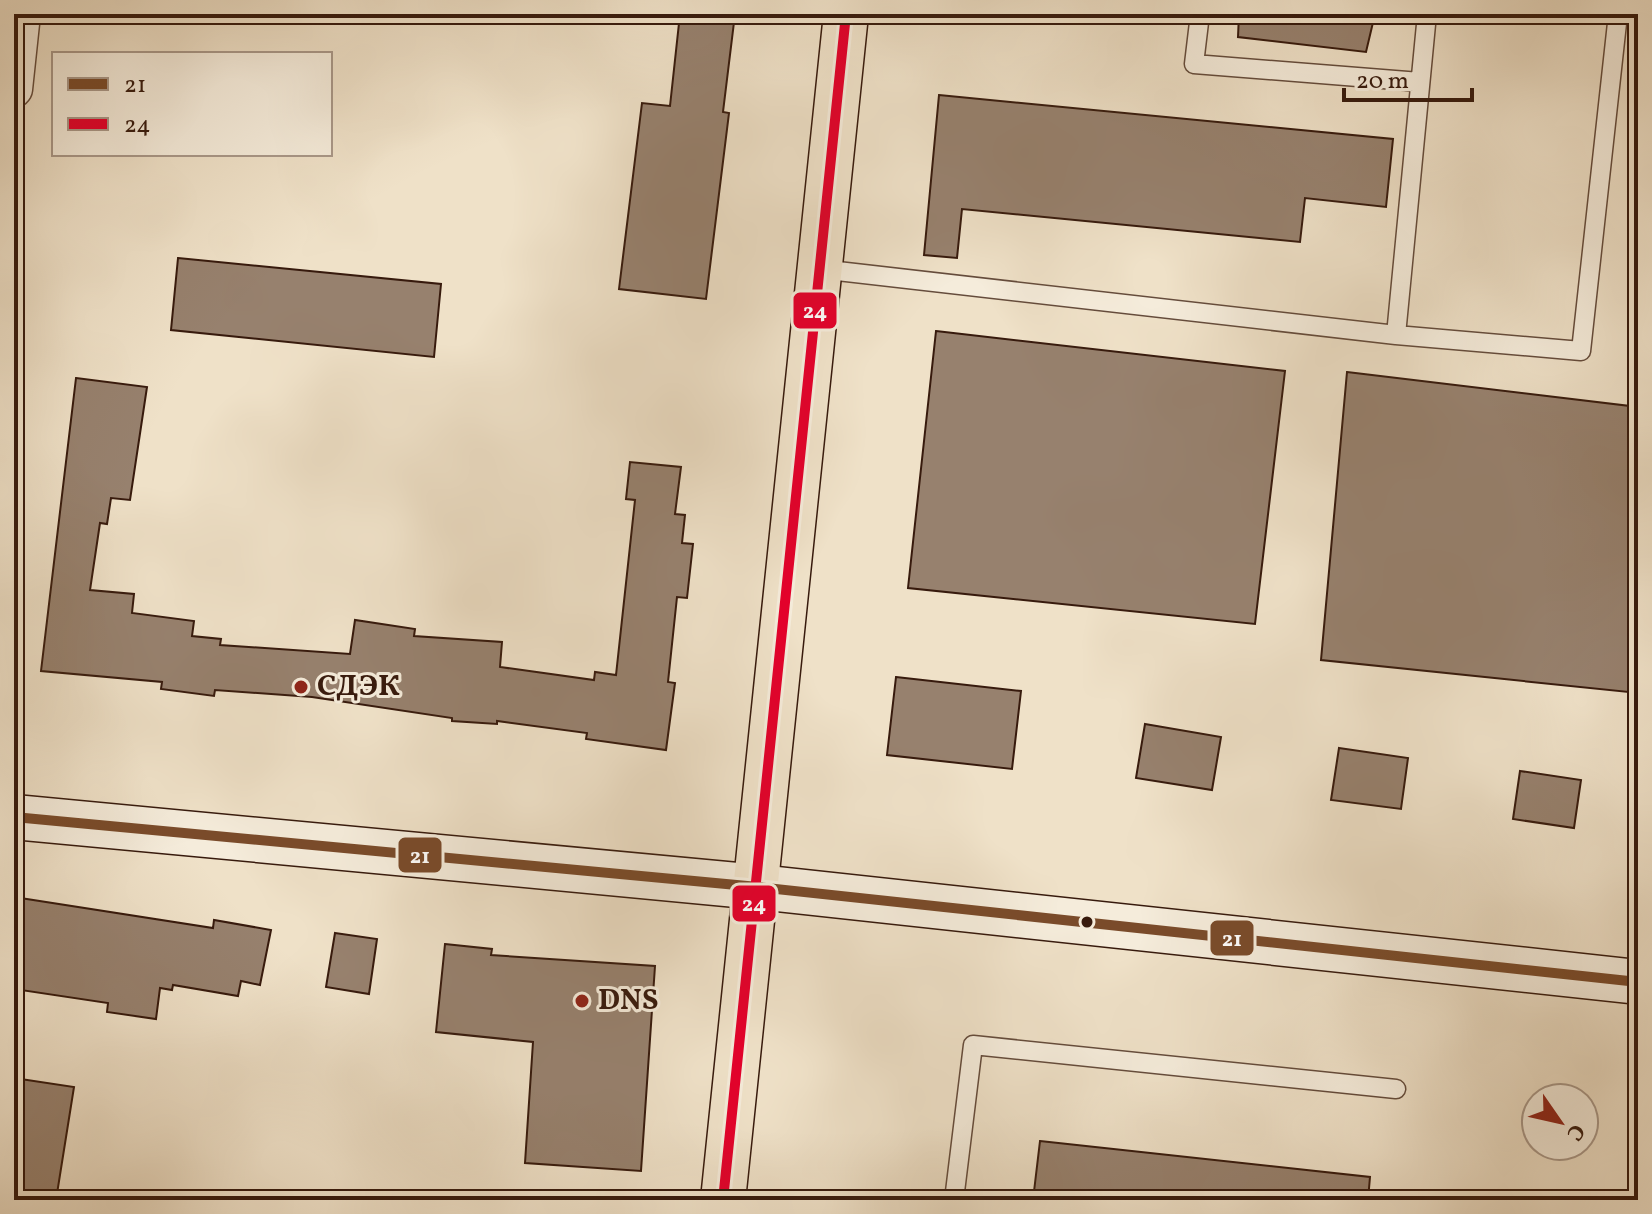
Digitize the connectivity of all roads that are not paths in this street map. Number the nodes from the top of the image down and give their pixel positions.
1 (22, 14) edge
2 (846, 14) edge
3 (1200, 14) edge
4 (1427, 14) edge
5 (1618, 14) edge
6 (1420, 82) junction
7 (14, 89) edge
8 (820, 269) junction
9 (1396, 335) junction
10 (14, 817) edge
11 (758, 887) junction
12 (1638, 982) edge
13 (1396, 1089) dead end
14 (723, 1200) edge
15 (954, 1200) edge

1 - 7 street
2 - 8 main road
3 - 6 lane
4 - 6 lane
5 - 9 lane
6 - 9 lane
8 - 9 lane
8 - 11 main road
10 - 11 main road
11 - 12 main road
11 - 14 main road
13 - 15 lane

